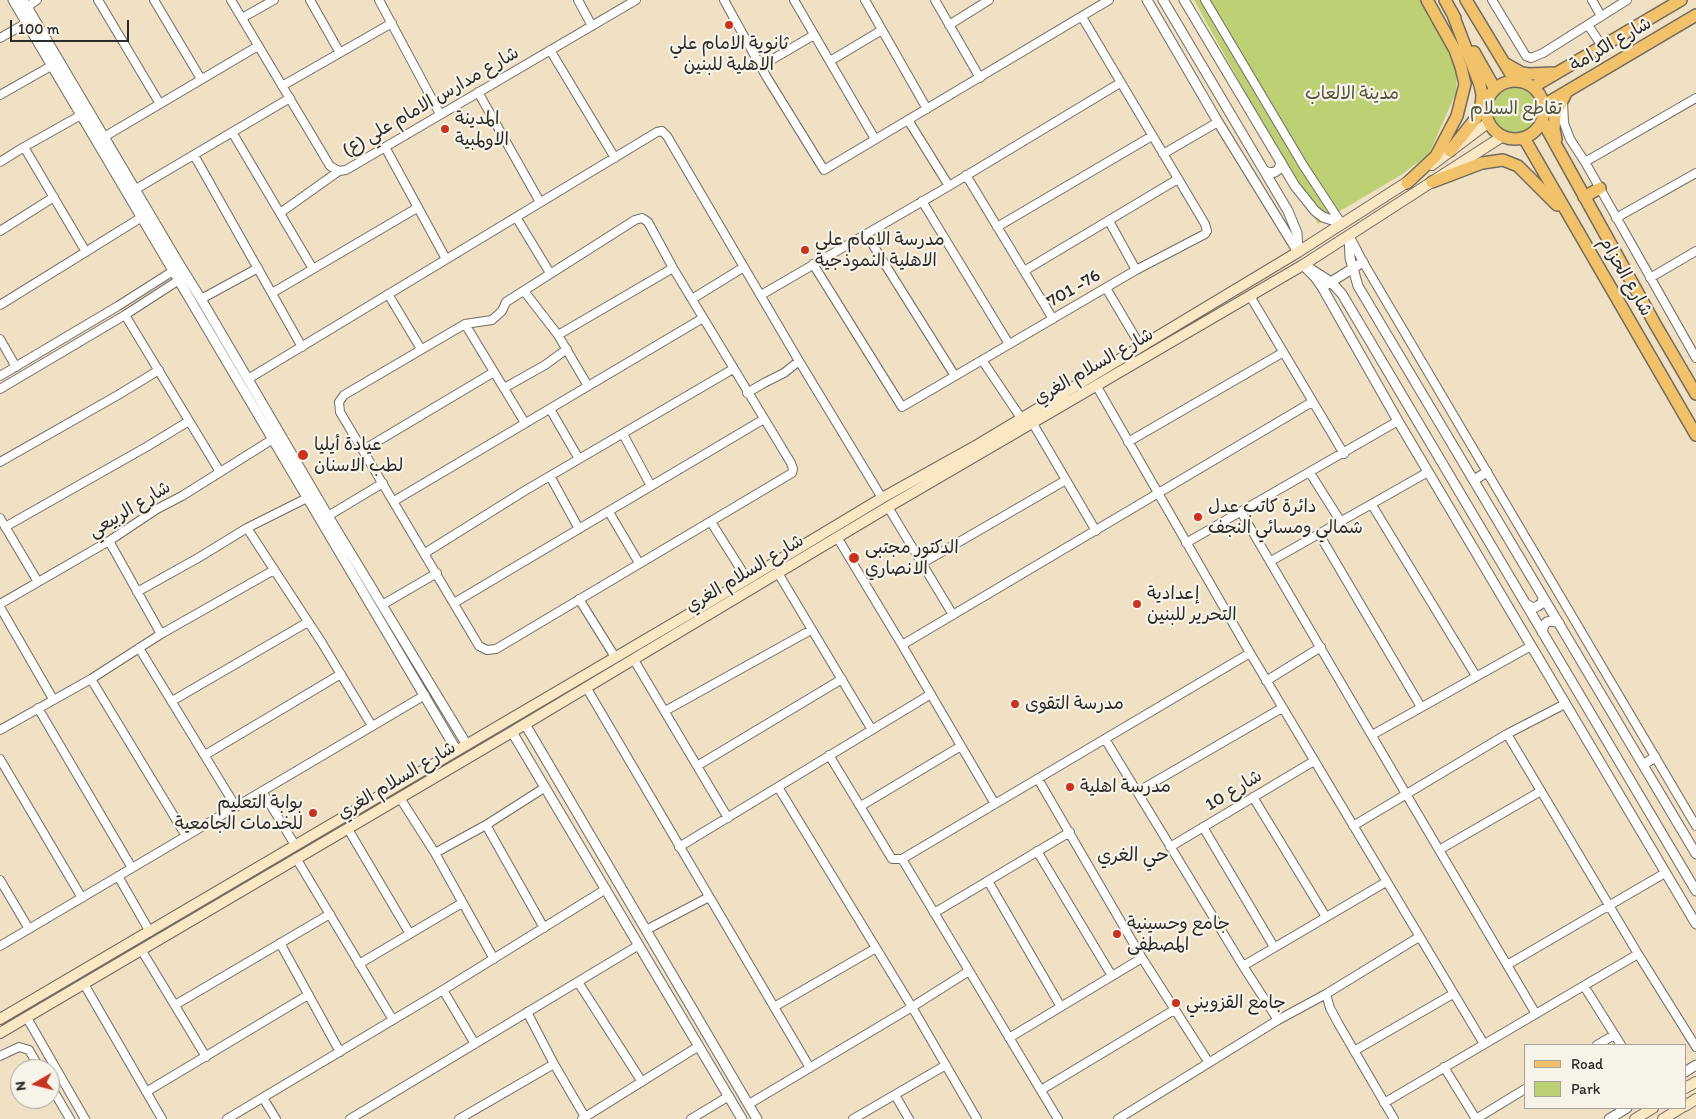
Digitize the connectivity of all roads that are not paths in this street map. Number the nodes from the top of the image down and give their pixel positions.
1 (13, 0) edge
2 (36, 0) edge
3 (98, 0) edge
4 (154, 0) edge
5 (231, 0) edge
6 (274, 0) edge
7 (310, 0) edge
8 (379, 0) edge
9 (578, 0) edge
10 (636, 0) edge
11 (724, 0) edge
12 (794, 0) edge
13 (865, 0) edge
14 (935, 0) edge
15 (989, 0) edge
16 (1108, 0) edge
17 (1147, 0) edge
18 (1163, 0) edge
19 (1184, 0) edge
20 (1204, 0) edge
21 (1427, 0) edge
22 (1445, 0) edge
23 (1466, 0) edge
24 (1492, 0) edge
25 (1592, 0) edge
26 (1627, 0) edge
27 (1681, 0) edge
28 (25, 3) edge
29 (1452, 12) junction
30 (1696, 15) edge
31 (1601, 16) junction
32 (1082, 17) junction
33 (242, 18) junction
34 (26, 23) junction
35 (392, 23) junction
36 (949, 24) junction
37 (1588, 25) junction
38 (592, 26) junction
39 (882, 30) junction
40 (814, 35) junction
41 (0, 38) edge
42 (258, 46) junction
43 (1602, 46) junction
44 (550, 50) junction
45 (340, 53) junction
46 (830, 61) junction
47 (1504, 63) junction
48 (51, 66) junction
49 (761, 66) junction
50 (1557, 72) junction
51 (980, 78) junction
52 (201, 79) junction
53 (1516, 81) junction
54 (1120, 83) junction
55 (282, 86) junction
56 (1533, 87) junction
57 (1495, 89) junction
58 (478, 92) junction
59 (1565, 93) junction
60 (0, 95) edge
61 (290, 98) junction
62 (1696, 98) edge
63 (160, 104) junction
64 (1544, 105) junction
65 (927, 108) junction
66 (440, 114) junction
67 (81, 115) junction
68 (908, 120) junction
69 (1542, 120) junction
70 (1218, 122) junction
71 (1489, 122) junction
72 (232, 132) junction
73 (1152, 136) junction
74 (1503, 136) junction
75 (104, 137) junction
76 (1524, 138) junction
77 (875, 140) junction
78 (24, 147) junction
79 (385, 147) junction
80 (1450, 151) junction
81 (1163, 154) junction
82 (194, 155) junction
83 (1560, 155) junction
84 (615, 158) junction
85 (0, 162) edge
86 (1281, 162) junction
87 (1585, 162) junction
88 (339, 171) junction
89 (1265, 171) junction
90 (1696, 172) edge
91 (966, 175) junction
92 (1178, 179) junction
93 (1407, 182) junction
94 (1432, 182) junction
95 (948, 186) junction
96 (1600, 188) junction
97 (136, 189) junction
98 (54, 197) junction
99 (1584, 197) junction
100 (540, 202) junction
101 (922, 202) junction
102 (417, 208) junction
103 (280, 213) junction
104 (142, 217) junction
105 (516, 217) junction
106 (1569, 217) junction
107 (1616, 218) junction
108 (1109, 221) junction
109 (1341, 223) junction
110 (997, 227) junction
111 (0, 231) edge
112 (866, 234) junction
113 (1349, 236) junction
114 (1696, 251) edge
115 (86, 252) junction
116 (1298, 252) junction
117 (446, 259) junction
118 (1362, 262) junction
119 (813, 264) junction
120 (1302, 265) junction
121 (744, 267) junction
122 (258, 268) junction
123 (673, 268) junction
124 (313, 269) junction
125 (1352, 269) junction
126 (1136, 270) junction
127 (173, 271) junction
128 (1024, 271) junction
129 (550, 273) junction
130 (1650, 278) junction
131 (179, 280) junction
132 (1331, 282) junction
133 (1322, 287) junction
134 (1106, 288) junction
135 (524, 291) junction
136 (272, 293) junction
137 (388, 294) junction
138 (761, 295) junction
139 (1250, 296) junction
140 (201, 298) junction
141 (692, 299) junction
142 (0, 305) edge
143 (126, 315) junction
144 (703, 318) junction
145 (1053, 319) junction
146 (466, 324) junction
147 (558, 335) junction
148 (0, 339) edge
149 (1163, 340) junction
150 (1009, 344) junction
151 (302, 347) junction
152 (1140, 347) junction
153 (421, 349) junction
154 (566, 349) junction
155 (1647, 351) junction
156 (1282, 353) junction
157 (1696, 358) edge
158 (982, 360) junction
159 (799, 361) junction
160 (1678, 365) junction
161 (16, 367) junction
162 (733, 369) junction
163 (159, 370) junction
164 (494, 372) junction
165 (0, 376) edge
166 (955, 376) junction
167 (248, 380) junction
168 (1096, 385) junction
169 (588, 386) junction
170 (504, 388) junction
171 (0, 389) edge
172 (747, 393) junction
173 (1696, 394) edge
174 (1312, 402) junction
175 (550, 409) junction
176 (262, 411) junction
177 (1021, 418) junction
178 (764, 419) junction
179 (189, 421) junction
180 (1398, 421) junction
181 (1032, 422) junction
182 (525, 423) junction
183 (623, 434) junction
184 (1696, 435) edge
185 (274, 439) junction
186 (1128, 442) junction
187 (981, 448) junction
188 (363, 450) junction
189 (1344, 454) junction
190 (579, 458) junction
191 (0, 462) edge
192 (220, 472) junction
193 (1428, 472) junction
194 (1487, 472) junction
195 (1310, 473) junction
196 (550, 476) junction
197 (1066, 480) junction
198 (1474, 480) junction
199 (383, 483) junction
200 (651, 486) junction
201 (1458, 489) junction
202 (1158, 494) junction
203 (307, 498) junction
204 (1443, 498) junction
205 (394, 502) junction
206 (885, 502) junction
207 (1372, 505) junction
208 (609, 512) junction
209 (1242, 512) junction
210 (328, 516) junction
211 (0, 518) edge
212 (711, 522) junction
213 (1341, 522) junction
214 (5, 527) junction
215 (247, 528) junction
216 (579, 529) junction
217 (1096, 531) junction
218 (1319, 534) junction
219 (837, 538) junction
220 (108, 541) junction
221 (1186, 543) junction
222 (425, 554) junction
223 (1271, 561) junction
224 (639, 563) junction
225 (921, 564) junction
226 (274, 570) junction
227 (437, 573) junction
228 (778, 574) junction
229 (747, 579) junction
230 (38, 582) junction
231 (137, 592) junction
232 (1543, 597) junction
233 (578, 599) junction
234 (454, 603) junction
235 (1526, 604) junction
236 (382, 605) junction
237 (0, 606) edge
238 (699, 614) junction
239 (953, 615) junction
240 (308, 622) junction
241 (1559, 623) junction
242 (811, 630) junction
243 (1542, 632) junction
244 (161, 634) junction
245 (902, 645) junction
246 (1531, 646) junction
247 (1321, 647) junction
248 (139, 648) junction
249 (1250, 653) junction
250 (615, 657) junction
251 (634, 660) junction
252 (341, 674) junction
253 (1476, 676) junction
254 (91, 679) junction
255 (842, 679) junction
256 (1266, 681) junction
257 (586, 687) junction
258 (930, 694) junction
259 (425, 695) junction
260 (53, 700) junction
261 (172, 701) junction
262 (1565, 704) junction
263 (1421, 707) junction
264 (38, 708) junction
265 (1282, 708) junction
266 (665, 711) junction
267 (525, 724) junction
268 (372, 726) junction
269 (0, 730) edge
270 (872, 730) junction
271 (512, 732) junction
272 (1507, 734) junction
273 (1372, 735) junction
274 (1105, 739) junction
275 (467, 745) junction
276 (961, 746) junction
277 (457, 751) junction
278 (205, 755) junction
279 (829, 755) junction
280 (1655, 757) junction
281 (0, 759) edge
282 (1314, 761) junction
283 (1643, 765) junction
284 (697, 766) junction
285 (1038, 779) junction
286 (778, 787) junction
287 (544, 788) junction
288 (262, 791) junction
289 (1541, 791) junction
290 (1138, 792) junction
291 (1406, 794) junction
292 (1640, 796) junction
293 (1252, 797) junction
294 (400, 798) junction
295 (995, 804) junction
296 (1625, 804) junction
297 (861, 806) junction
298 (236, 807) junction
299 (728, 818) junction
300 (486, 825) junction
301 (1353, 826) junction
302 (1696, 826) edge
303 (1203, 827) junction
304 (348, 829) junction
305 (1070, 832) junction
306 (186, 836) junction
307 (312, 836) junction
308 (295, 845) junction
309 (318, 846) junction
310 (680, 847) junction
311 (1170, 847) junction
312 (1439, 850) junction
313 (1037, 851) junction
314 (435, 853) junction
315 (1696, 854) edge
316 (296, 858) junction
317 (902, 859) junction
318 (132, 868) junction
319 (1665, 873) junction
320 (118, 876) junction
321 (0, 880) edge
322 (988, 881) junction
323 (1386, 882) junction
324 (606, 889) junction
325 (1696, 890) edge
326 (709, 897) junction
327 (82, 898) junction
328 (462, 903) junction
329 (1609, 905) junction
330 (934, 913) junction
331 (330, 914) junction
332 (1326, 917) junction
333 (1696, 924) edge
334 (544, 928) junction
335 (29, 929) junction
336 (646, 930) junction
337 (150, 932) junction
338 (410, 934) junction
339 (1419, 937) junction
340 (280, 943) junction
341 (639, 945) junction
342 (0, 946) edge
343 (1274, 947) junction
344 (876, 948) junction
345 (142, 951) junction
346 (1638, 954) junction
347 (1142, 958) junction
348 (494, 959) junction
349 (359, 964) junction
350 (1507, 965) junction
351 (1243, 966) junction
352 (969, 971) junction
353 (1112, 976) junction
354 (578, 982) junction
355 (84, 984) junction
356 (1584, 986) junction
357 (443, 990) junction
358 (308, 994) junction
359 (1326, 994) junction
360 (1454, 994) junction
361 (685, 998) junction
362 (673, 1004) junction
363 (175, 1005) junction
364 (774, 1007) junction
365 (912, 1007) junction
366 (1061, 1007) junction
367 (1174, 1010) junction
368 (528, 1012) junction
369 (1536, 1014) junction
370 (27, 1018) junction
371 (0, 1019) edge
372 (393, 1020) junction
373 (1278, 1020) junction
374 (0, 1033) edge
375 (1614, 1034) junction
376 (1009, 1038) junction
377 (475, 1044) junction
378 (1484, 1044) junction
379 (1599, 1044) edge
380 (1620, 1044) edge
381 (699, 1046) junction
382 (1696, 1047) edge
383 (1354, 1051) junction
384 (340, 1052) junction
385 (0, 1056) edge
386 (206, 1056) junction
387 (34, 1059) edge
388 (1208, 1063) junction
389 (554, 1064) junction
390 (946, 1065) junction
391 (810, 1068) junction
392 (1444, 1068) junction
393 (642, 1082) junction
394 (1041, 1090) junction
395 (1524, 1090) edge
396 (146, 1092) junction
397 (895, 1095) junction
398 (728, 1096) junction
399 (263, 1098) junction
400 (60, 1102) edge
401 (1384, 1103) junction
402 (749, 1104) junction
403 (1625, 1109) edge
404 (1651, 1109) edge
405 (1679, 1109) edge
406 (583, 1118) edge
407 (70, 1119) edge
408 (85, 1119) edge
409 (162, 1119) edge
410 (227, 1119) edge
411 (276, 1119) edge
412 (352, 1119) edge
413 (459, 1119) edge
414 (691, 1119) edge
415 (742, 1119) edge
416 (757, 1119) edge
417 (853, 1119) edge
418 (909, 1119) edge
419 (977, 1119) edge
420 (1057, 1119) edge
421 (1118, 1119) edge
422 (1394, 1119) edge
423 (1476, 1119) edge
424 (1609, 1119) edge
425 (1634, 1119) edge
426 (1663, 1119) edge

1 - 34 street
2 - 28 street
3 - 63 street
4 - 52 street
5 - 33 street, شارع مدارس الامام علي (ع)
6 - 33 street
7 - 45 street
8 - 35 street
9 - 38 street
10 - 38 street, شارع مدارس الامام علي (ع)
11 - 49 street
12 - 40 street
13 - 39 street
14 - 36 street
15 - 36 street
16 - 32 street
17 - 70 street
18 - 89 street
19 - 86 street
20 - 109 street
21 - 93 main road
22 - 29 main road
23 - 47 main road
24 - 37 street
25 - 31 street
26 - 31 street
27 - 43 main road, شارع الكرامة
28 - 75 street
29 - 57 main road
29 - 80 main road
30 - 59 main road, شارع الكرامة
31 - 37 street
32 - 51 street
32 - 54 street
33 - 42 street, شارع مدارس الامام علي (ع)
34 - 41 street
34 - 48 street
35 - 45 street
35 - 66 street
36 - 51 street
37 - 43 street
38 - 44 street, شارع مدارس الامام علي (ع)
39 - 46 street
39 - 65 street
40 - 46 street
40 - 49 street
42 - 52 street
42 - 55 street, شارع مدارس الامام علي (ع)
43 - 50 main road, شارع الكرامة
44 - 58 street, شارع مدارس الامام علي (ع)
44 - 84 street
45 - 55 street
46 - 77 street
47 - 50 main road
47 - 53 main road
48 - 60 street
48 - 67 street
49 - 77 street
50 - 56 main road, شارع الكرامة
51 - 65 street
52 - 63 street
53 - 56 main road
53 - 57 main road
54 - 73 street
54 - 91 street
55 - 61 street, شارع مدارس الامام علي (ع)
56 - 64 main road
57 - 71 main road
58 - 66 street, شارع مدارس الامام علي (ع)
58 - 100 street
59 - 64 main road, شارع الكرامة
59 - 83 main road
59 - 87 street
61 - 72 street
61 - 88 street, شارع مدارس الامام علي (ع)
62 - 87 street
63 - 75 street
64 - 69 main road
65 - 68 street
66 - 79 street, شارع مدارس الامام علي (ع)
67 - 78 street
67 - 104 street
68 - 77 street
68 - 95 street
69 - 76 main road
69 - 83 main road, شارع الحزام
70 - 81 street
70 - 116 street
71 - 74 main road
71 - 80 main road, شارع السلام الغري
72 - 82 street
72 - 103 street
73 - 81 street
73 - 110 street
74 - 76 main road
74 - 94 main road, شارع السلام الغري
75 - 97 street
76 - 106 main road, شارع الحزام
78 - 85 street
78 - 98 street
79 - 88 street, شارع مدارس الامام علي (ع)
79 - 102 street
80 - 93 main road, شارع السلام الغري
81 - 92 street
82 - 97 street
82 - 122 street
83 - 99 main road, شارع الحزام
84 - 100 street
84 - 121 street
86 - 89 street
86 - 109 street
87 - 96 street
88 - 103 street
89 - 116 street
90 - 107 street
91 - 95 street
91 - 110 street
92 - 108 street
92 - 126 street, 701 -76
93 - 109 main road, شارع السلام الغري
94 - 106 main road
94 - 113 main road, شارع السلام الغري
95 - 101 street
96 - 99 main road
96 - 107 street
97 - 140 street
98 - 111 street
98 - 115 street
99 - 160 main road, شارع الحزام
100 - 105 street
101 - 112 street
101 - 150 street
102 - 117 street
102 - 124 street
103 - 124 street
104 - 115 street
104 - 127 street
105 - 117 street
105 - 129 street
106 - 155 main road, شارع الحزام
107 - 130 street
108 - 126 street
108 - 128 street
109 - 116 main road, شارع السلام الغري
110 - 128 street
112 - 119 street
112 - 166 street
113 - 118 street
113 - 120 main road, شارع السلام الغري
113 - 125 street
114 - 130 street
115 - 142 street
116 - 149 main road, شارع السلام الغري
117 - 137 street
118 - 125 street
118 - 194 street
119 - 138 street
119 - 166 street, 701 -76
120 - 132 street
120 - 133 street
120 - 139 main road, شارع السلام الغري
121 - 138 street
121 - 141 street
122 - 136 street
122 - 140 street
123 - 129 street
123 - 141 street
123 - 147 street
124 - 136 street
125 - 132 street
125 - 198 street
126 - 134 street, 701 -76
127 - 131 street
127 - 161 street
128 - 145 street
129 - 135 street
130 - 157 street
131 - 143 street
131 - 176 street
132 - 133 street
132 - 201 street
133 - 180 street
134 - 145 street, 701 -76
134 - 152 street
135 - 146 street
135 - 147 street
136 - 151 street
137 - 151 street
137 - 153 street
138 - 159 street
139 - 149 main road, شارع السلام الغري
139 - 156 street
140 - 167 street
141 - 144 street
143 - 163 street
143 - 171 street
144 - 162 street
144 - 169 street
145 - 150 street, 701 -76
146 - 153 street
146 - 164 street
147 - 154 street
148 - 161 street
149 - 152 main road, شارع السلام الغري
149 - 168 main road, شارع السلام الغري
150 - 158 street, 701 -76
151 - 167 street
152 - 177 main road, شارع السلام الغري
153 - 188 street
154 - 169 street
154 - 170 street
155 - 160 main road
155 - 184 main road, شارع الحزام
156 - 174 street
156 - 186 street
158 - 166 street, 701 -76
158 - 177 street
159 - 172 street
159 - 206 street
160 - 173 main road, شارع الحزام
161 - 165 street
162 - 172 street
162 - 183 street
163 - 179 street
163 - 191 street
164 - 170 street
164 - 188 street
167 - 176 street
168 - 181 main road, شارع السلام الغري
168 - 186 street
169 - 175 street
170 - 182 street
172 - 178 street
174 - 189 street
174 - 202 street
175 - 182 street
175 - 190 street
176 - 185 street
176 - 210 street
177 - 187 main road, شارع السلام الغري
178 - 200 street
178 - 212 street
179 - 192 street
179 - 214 street
180 - 189 street
180 - 193 street
181 - 187 main road, شارع السلام الغري
181 - 197 street
182 - 205 street
183 - 190 street
183 - 200 street
185 - 192 street, شارع الربيعي
185 - 203 street
186 - 202 street
187 - 206 main road, شارع السلام الغري
188 - 199 street
189 - 195 street
190 - 196 street
192 - 220 street, شارع الربيعي
193 - 204 street
193 - 207 street
194 - 198 street
194 - 280 street
195 - 209 street
195 - 213 street
196 - 216 street
196 - 222 street
197 - 217 street
197 - 225 street
198 - 232 street
199 - 205 street
199 - 210 street
200 - 208 street
201 - 204 street
201 - 235 street
202 - 217 street
202 - 221 street
203 - 215 street
203 - 259 street
204 - 246 street
205 - 222 street
206 - 219 main road, شارع السلام الغري
206 - 225 street
206 - 229 main road, شارع السلام الغري
207 - 213 street
207 - 253 street
208 - 216 street
208 - 224 street
209 - 221 street
209 - 223 street
210 - 236 street
211 - 214 street
212 - 224 street
212 - 229 street
213 - 218 street
214 - 230 street
215 - 226 street
215 - 231 street
216 - 234 street
217 - 239 street
218 - 223 street
218 - 263 street
219 - 228 main road, شارع السلام الغري
219 - 245 street
220 - 230 street, شارع الربيعي
220 - 231 street
221 - 249 street
222 - 227 street
223 - 247 street
224 - 233 street
225 - 239 street
226 - 240 street
226 - 244 street
227 - 234 street
227 - 236 street
228 - 238 main road, شارع السلام الغري
228 - 242 street
229 - 238 main road, شارع السلام الغري
230 - 237 street, شارع الربيعي
231 - 244 street
232 - 235 street
232 - 241 street
233 - 234 street
233 - 250 street
235 - 243 street
236 - 275 street
237 - 260 street
238 - 250 main road, شارع السلام الغري
238 - 251 main road, شارع السلام الغري
239 - 245 street
240 - 252 street
240 - 261 street
241 - 243 street
241 - 283 street
242 - 255 street
242 - 266 street
243 - 292 street
244 - 248 street
245 - 258 street
246 - 253 street
246 - 262 street
247 - 256 street
247 - 273 street
248 - 254 street
248 - 261 street
249 - 256 street
249 - 274 street
250 - 275 main road, شارع السلام الغري
251 - 257 main road, شارع السلام الغري
251 - 266 street
252 - 268 street
252 - 278 street
253 - 263 street
254 - 260 street
254 - 306 street
255 - 270 street
255 - 284 street
256 - 265 street
257 - 267 main road, شارع السلام الغري
257 - 310 street
258 - 270 street
258 - 276 street
259 - 268 street
259 - 277 street
260 - 264 street
261 - 278 street
262 - 272 street
262 - 296 street
263 - 273 street
264 - 269 street
264 - 318 street
265 - 282 street
265 - 290 street
266 - 284 street
267 - 271 main road, شارع السلام الغري
267 - 336 street
268 - 288 street
270 - 279 street
271 - 287 street
271 - 294 main road, شارع السلام الغري
272 - 289 street
272 - 291 street
273 - 291 street
274 - 285 street
274 - 290 street
275 - 277 main road, شارع السلام الغري
276 - 295 street
276 - 297 street
277 - 307 main road, شارع السلام الغري
278 - 298 street
279 - 286 street
279 - 297 street
280 - 283 street
280 - 302 street
281 - 327 street
282 - 293 street, شارع 10
282 - 301 street
283 - 315 street
284 - 299 street
285 - 295 street
285 - 305 street
286 - 299 street
286 - 344 street
287 - 300 street
287 - 324 street
288 - 298 street
288 - 308 street
289 - 312 street
289 - 329 street
290 - 311 street
291 - 301 street
291 - 312 street
292 - 296 street
292 - 325 street
293 - 303 street, شارع 10
293 - 332 street
294 - 304 main road, شارع السلام الغري
294 - 314 street
295 - 317 street
296 - 319 street
297 - 317 street
298 - 306 street
299 - 310 street
300 - 314 street
300 - 334 street
301 - 323 street
303 - 311 street, شارع 10
303 - 343 street
304 - 309 main road, شارع السلام الغري
304 - 338 street
305 - 313 street
305 - 347 street
306 - 318 street
307 - 308 main road, شارع السلام الغري
307 - 309 main road
308 - 337 main road, شارع السلام الغري
309 - 316 main road, شارع السلام الغري
310 - 326 street
311 - 351 street
312 - 350 street
313 - 322 street
313 - 353 street
314 - 328 street
316 - 331 street
316 - 345 main road, شارع السلام الغري
317 - 330 street
318 - 320 street
319 - 329 street
319 - 333 street
320 - 327 street
320 - 337 street
321 - 335 street
322 - 330 street
322 - 366 street
323 - 332 street
323 - 339 street
324 - 334 street
324 - 341 street
326 - 336 street
326 - 364 street
327 - 335 street
328 - 338 street
328 - 348 street
329 - 346 street
329 - 350 street
330 - 352 street
331 - 340 street
331 - 349 street
332 - 343 street
334 - 348 street
335 - 342 street
336 - 361 street
337 - 371 main road, شارع السلام الغري
338 - 349 street
339 - 359 street
339 - 360 street
340 - 358 street
340 - 363 street
341 - 354 street
341 - 362 street
343 - 351 street
344 - 364 street
344 - 365 street
345 - 355 main road, شارع السلام الغري
345 - 363 street
346 - 356 street
346 - 382 street
347 - 353 street
347 - 367 street
348 - 357 street
349 - 372 street
350 - 369 street
351 - 373 street
352 - 365 street
352 - 376 street
353 - 366 street
354 - 368 street
354 - 393 street
355 - 370 main road, شارع السلام الغري
355 - 396 street
356 - 369 street
356 - 375 street
357 - 372 street
357 - 377 street
358 - 384 street
358 - 386 street
359 - 373 street
359 - 383 street
360 - 378 street
360 - 383 street
361 - 362 street
361 - 402 street
362 - 381 street
363 - 386 street
364 - 391 street
365 - 390 street
365 - 391 street
366 - 376 street
367 - 388 street
367 - 394 street
368 - 377 street
368 - 389 street
369 - 378 street
370 - 374 main road, شارع السلام الغري
370 - 408 street
372 - 384 street
373 - 388 street
375 - 379 street
375 - 380 street
376 - 394 street
377 - 412 street
378 - 392 street
381 - 393 street
381 - 398 street
383 - 401 street
384 - 399 street
385 - 387 street
386 - 396 street
388 - 421 street
389 - 406 street
389 - 413 street
390 - 397 street
390 - 419 street
391 - 402 street
392 - 401 street
392 - 423 street
393 - 406 street
394 - 420 street
395 - 423 street
396 - 409 street
397 - 417 street
397 - 418 street
398 - 414 street
398 - 415 street
399 - 410 street
399 - 411 street
400 - 407 street
401 - 422 street
402 - 416 street
403 - 424 street
404 - 425 main road
405 - 426 main road

